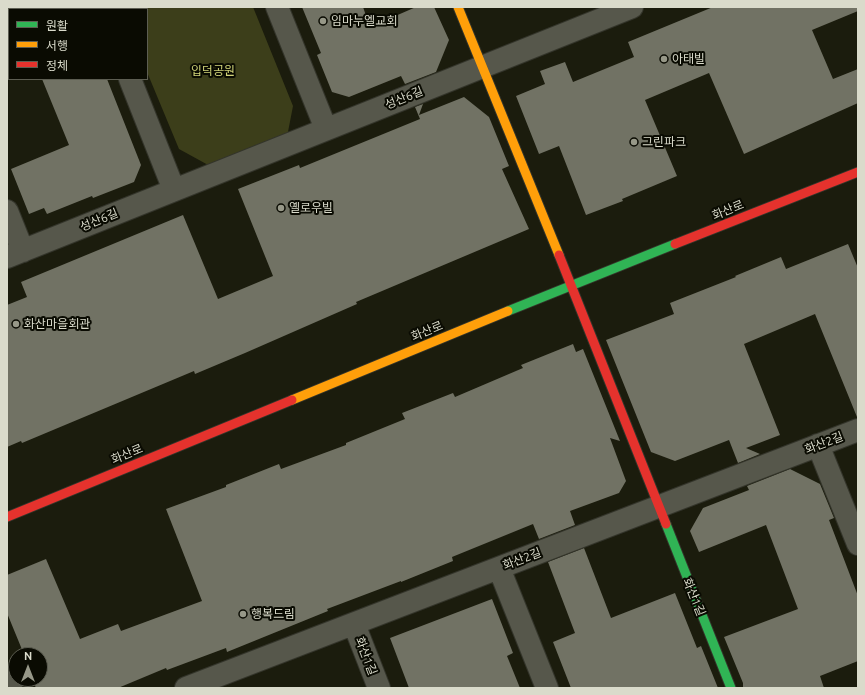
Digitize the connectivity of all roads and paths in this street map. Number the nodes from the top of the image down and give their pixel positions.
1 (277, 7) edge
2 (458, 7) edge
3 (632, 7) edge
4 (481, 67) junction
5 (130, 80) edge
6 (326, 129) junction
7 (858, 172) edge
8 (174, 190) junction
9 (7, 211) edge
10 (15, 254) edge
11 (571, 285) junction
12 (858, 430) edge
13 (818, 445) junction
14 (658, 507) junction
15 (7, 517) edge
16 (858, 544) edge
17 (499, 568) junction
18 (354, 624) junction
19 (7, 678) edge
20 (194, 686) edge
21 (11, 688) edge
22 (379, 688) edge
23 (547, 688) edge
24 (731, 688) edge

1 - 6 street
2 - 4 street
3 - 4 street, 성산6길
4 - 6 street, 성산6길
4 - 11 street, 화산1길
5 - 8 street
6 - 8 street, 성산6길
7 - 11 street, 화산로
8 - 10 street, 성산6길
9 - 10 street, 성산6길
11 - 14 street, 화산1길
11 - 15 street, 화산로
12 - 13 street, 화산2길
13 - 14 street, 화산2길
13 - 16 street
14 - 17 street, 화산2길
14 - 24 street, 화산1길
17 - 18 street, 화산2길
17 - 23 street
18 - 20 street, 화산2길
18 - 22 street, 화산1길
19 - 21 street

